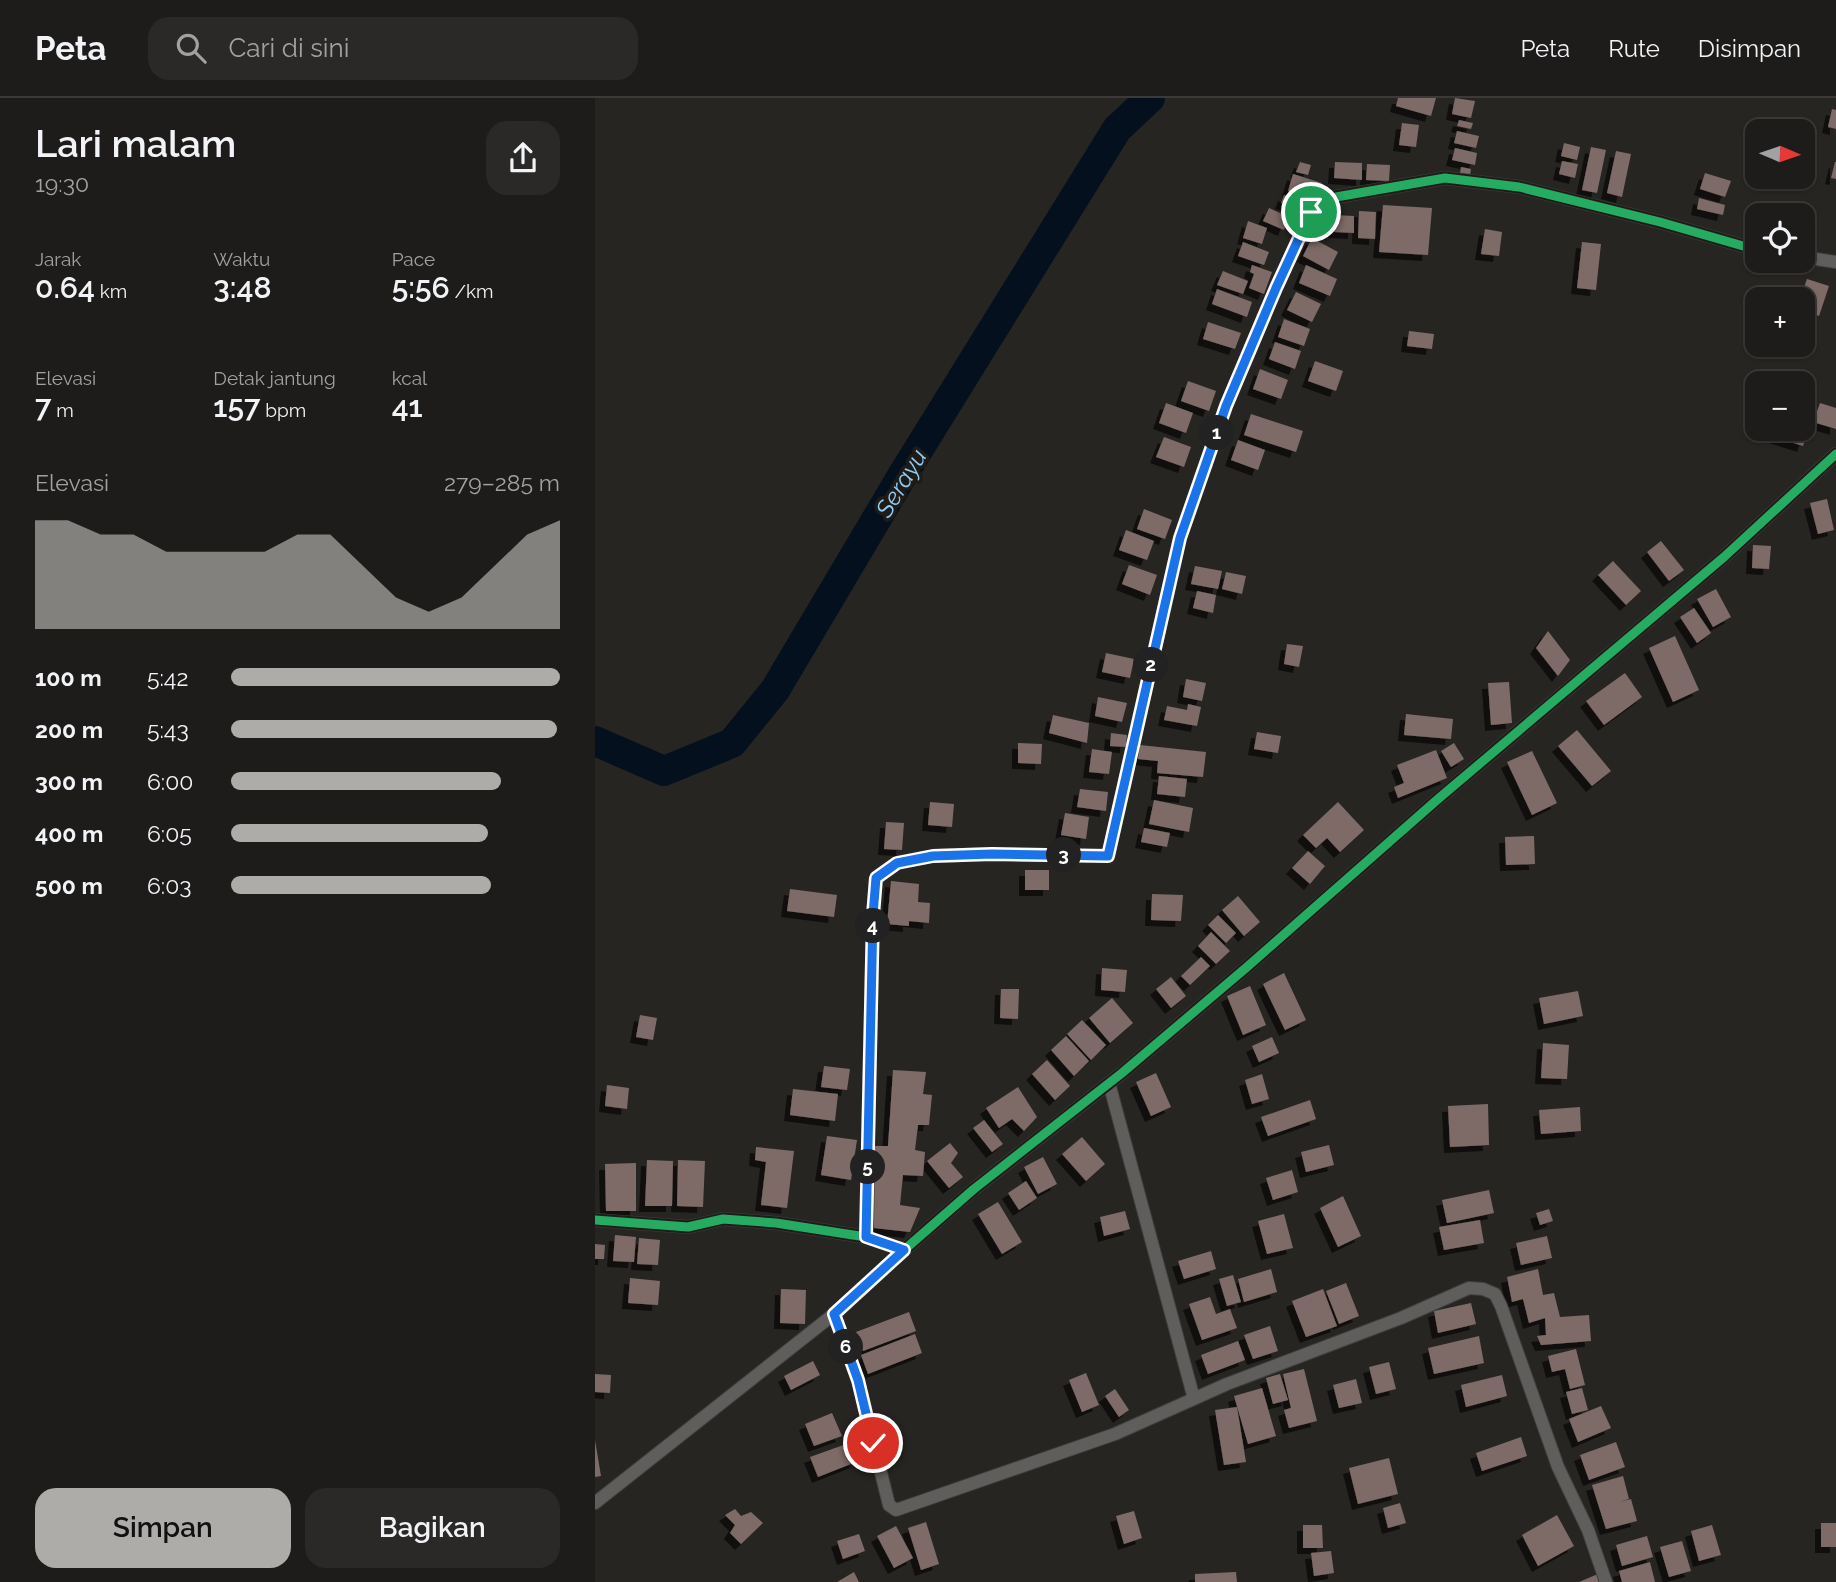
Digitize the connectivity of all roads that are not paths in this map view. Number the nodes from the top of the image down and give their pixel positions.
1 (1745, 247) edge
2 (1815, 259) edge
3 (1836, 262) edge
4 (1836, 454) edge
5 (1109, 1083) junction
6 (595, 1220) edge
7 (866, 1237) junction
8 (904, 1250) junction
9 (834, 1314) junction
10 (1194, 1399) junction
11 (595, 1503) edge
12 (1606, 1582) edge

1 - 7 street
2 - 3 street
4 - 5 street
5 - 8 street
5 - 10 street
6 - 7 street
7 - 8 street
8 - 9 street
9 - 10 street
9 - 11 street
10 - 12 street

